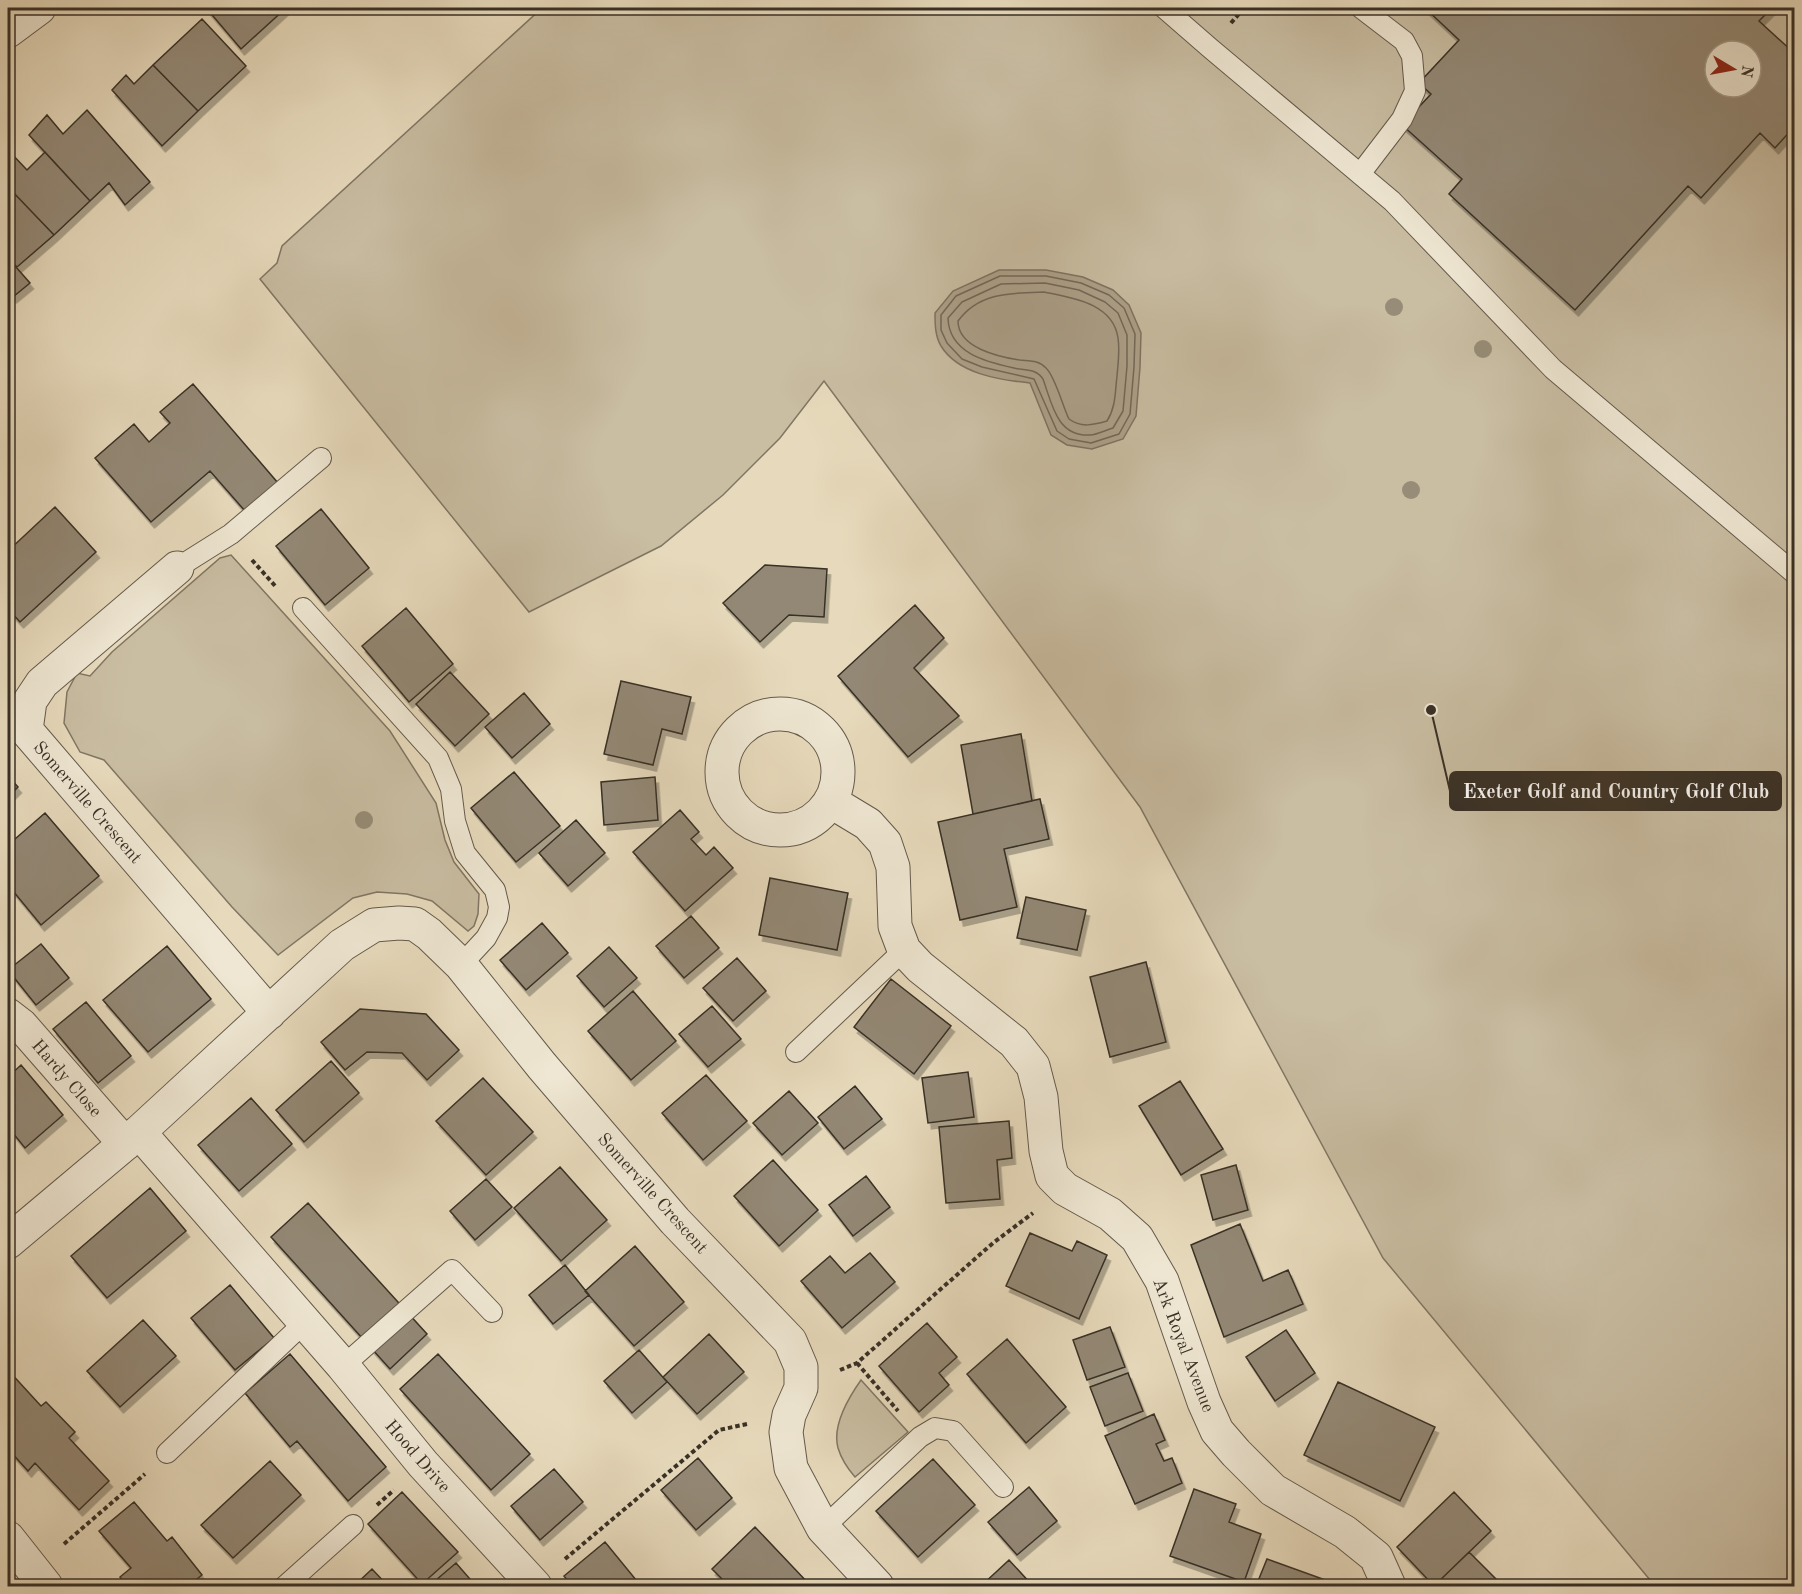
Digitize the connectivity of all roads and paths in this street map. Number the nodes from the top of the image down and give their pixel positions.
1 (39, 8) edge
2 (1164, 8) edge
3 (1361, 8) edge
4 (8, 31) edge
5 (1360, 174) junction
6 (321, 458) dead end
7 (231, 534) junction
8 (177, 568) joint
9 (1794, 573) edge
10 (303, 608) joint
11 (830, 801) dead end
12 (904, 950) junction
13 (461, 965) junction
14 (269, 1013) junction
15 (8, 1015) edge
16 (796, 1052) dead end
17 (132, 1138) junction
18 (1065, 1189) junction
19 (8, 1242) edge
20 (492, 1312) dead end
21 (305, 1322) junction
22 (857, 1363) junction
23 (343, 1366) junction
24 (801, 1367) junction
25 (786, 1432) junction
26 (920, 1437) junction
27 (167, 1453) joint
28 (423, 1464) junction
29 (1003, 1487) dead end
30 (353, 1525) joint
31 (824, 1528) junction
32 (8, 1538) edge
33 (40, 1578) edge
34 (534, 1586) edge
35 (285, 1587) edge
36 (877, 1587) edge
37 (1389, 1587) edge

1 - 4 street
2 - 5 lane
3 - 5 lane
5 - 9 lane
6 - 7 lane, Somerville Crescent
7 - 8 lane, Somerville Crescent
7 - 10 path
8 - 14 street, Somerville Crescent
10 - 13 lane
11 - 12 street, Ark Royal Avenue
12 - 16 lane
12 - 18 street, Ark Royal Avenue
13 - 14 street, Somerville Crescent
13 - 24 street, Somerville Crescent
14 - 17 street, Somerville Crescent
15 - 17 street, Hardy Close
17 - 19 street, Somerville Crescent
17 - 21 street, Hood Drive
18 - 22 path
18 - 37 street, Ark Royal Avenue
20 - 23 lane
21 - 23 street, Hood Drive
21 - 27 lane
22 - 24 path
22 - 26 path
23 - 28 street, Hood Drive
24 - 25 street
25 - 31 street
25 - 34 path
26 - 29 lane
26 - 31 lane
27 - 33 path
28 - 30 path
28 - 34 street, Hood Drive
30 - 35 lane
31 - 36 street
32 - 33 street

